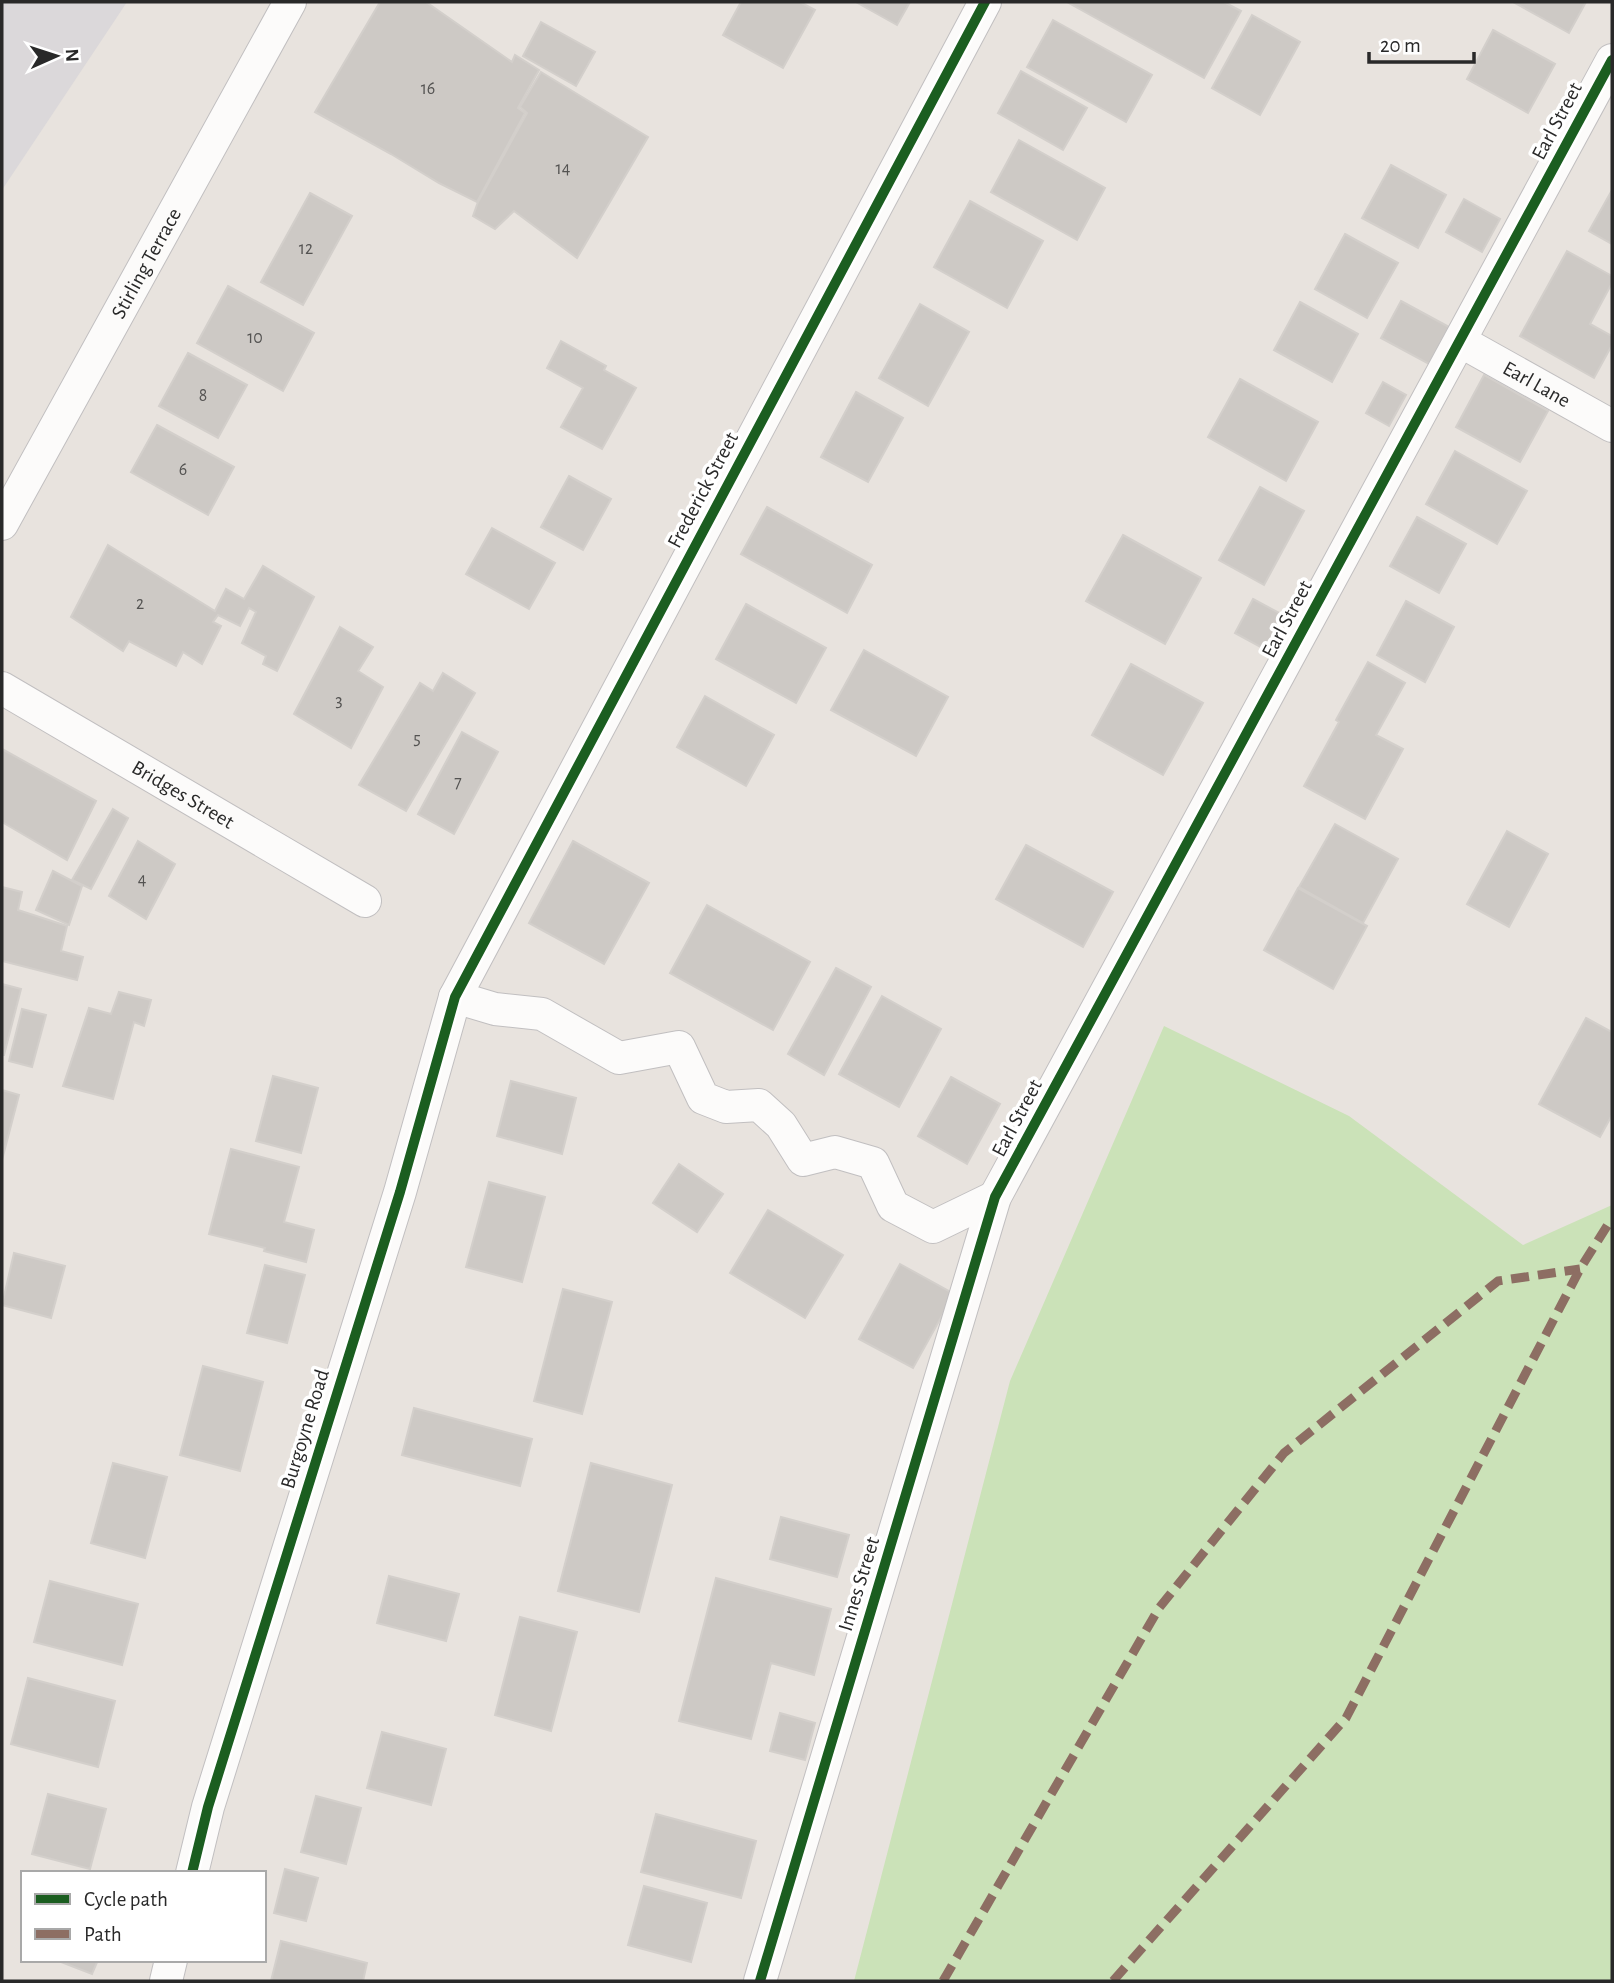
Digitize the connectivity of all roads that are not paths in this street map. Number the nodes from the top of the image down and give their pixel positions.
1 (290, 2) edge
2 (985, 2) edge
3 (1612, 60) edge
4 (1460, 341) junction
5 (1612, 426) edge
6 (2, 524) edge
7 (2, 688) edge
8 (365, 901) dead end
9 (455, 997) junction
10 (995, 1197) junction
11 (192, 1871) edge
12 (171, 1962) edge
13 (166, 1981) edge
14 (760, 1981) edge

1 - 6 street, Stirling Terrace
2 - 9 street, Frederick Street
3 - 4 street, Earl Street
4 - 5 street, Earl Lane
4 - 10 street, Earl Street
7 - 8 street, Bridges Street
9 - 10 street
9 - 11 street, Burgoyne Road
10 - 14 street, Innes Street
12 - 13 street

